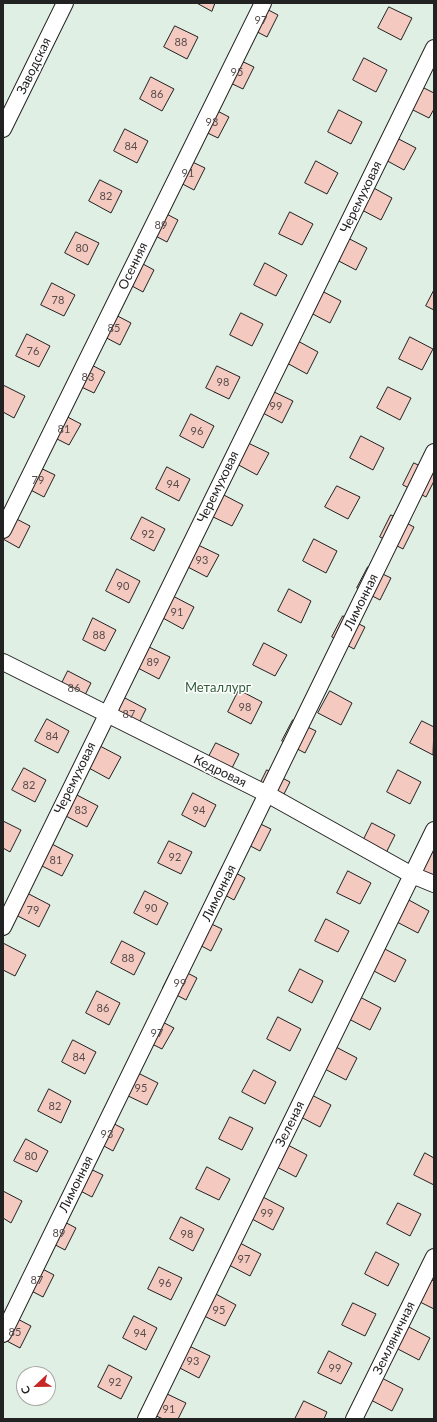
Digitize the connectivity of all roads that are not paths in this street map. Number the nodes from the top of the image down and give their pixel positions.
1 (65, 3) edge
2 (263, 3) edge
3 (434, 48) edge
4 (3, 129) edge
5 (434, 452) edge
6 (3, 530) edge
7 (3, 662) edge
8 (106, 714) junction
9 (267, 794) junction
10 (434, 830) edge
11 (412, 875) junction
12 (434, 884) edge
13 (3, 927) edge
14 (434, 1257) edge
15 (3, 1334) edge
16 (146, 1419) edge
17 (354, 1419) edge

1 - 4 street, Заводская
2 - 6 street, Осенняя
3 - 8 street, Черемуховая
5 - 9 street, Лимонная
7 - 8 street, Кедровая
8 - 9 street, Кедровая
8 - 13 street, Черемуховая
9 - 11 street, Кедровая
9 - 15 street, Лимонная
10 - 11 street, Зеленая
11 - 12 street, Кедровая
11 - 16 street, Зеленая
14 - 17 street, Земляничная

